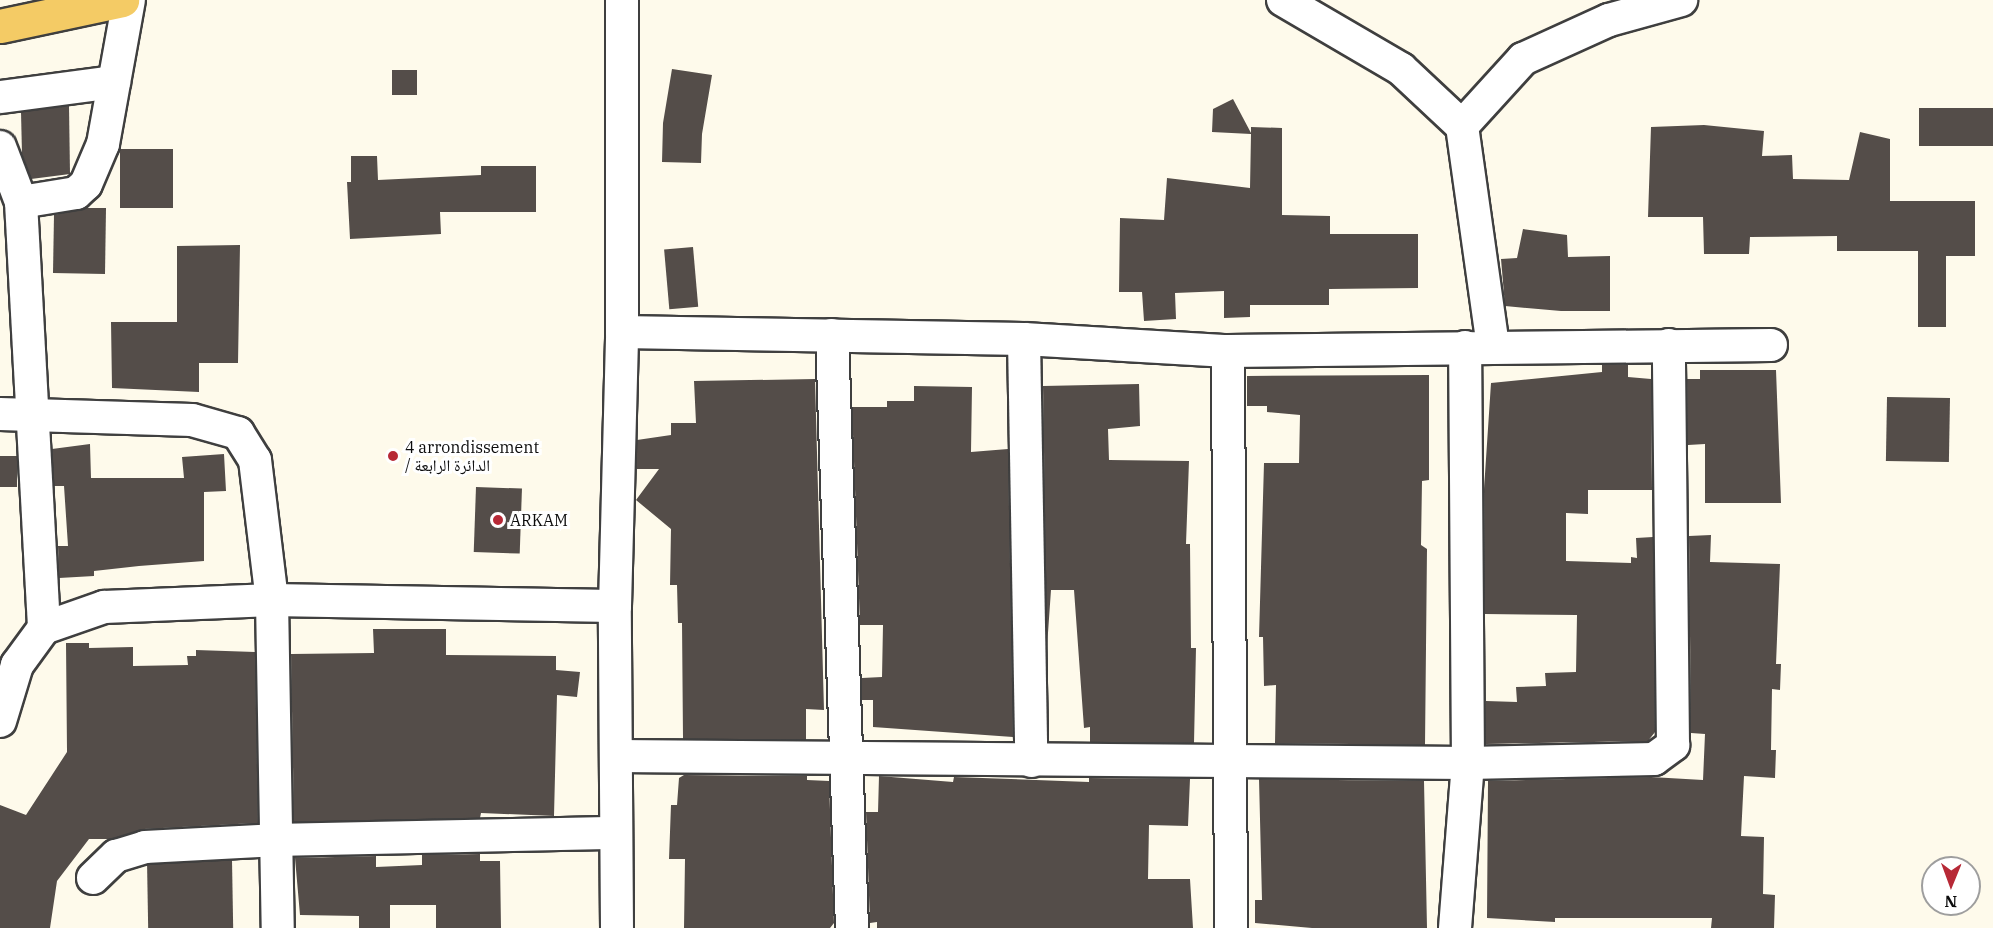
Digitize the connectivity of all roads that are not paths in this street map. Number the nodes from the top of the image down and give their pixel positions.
1 (122, 0) edge
2 (129, 0) edge
3 (622, 0) edge
4 (1282, 0) edge
5 (1681, 0) edge
6 (0, 26) edge
7 (114, 82) junction
8 (0, 97) edge
9 (1462, 126) junction
10 (0, 147) edge
11 (21, 202) junction
12 (622, 332) junction
13 (832, 335) junction
14 (1024, 339) junction
15 (1669, 345) junction
16 (1771, 345) dead end
17 (1479, 347) junction
18 (1228, 351) junction
19 (15, 414) edge
20 (272, 600) junction
21 (615, 606) junction
22 (44, 628) junction
23 (0, 721) edge
24 (615, 756) junction
25 (849, 760) junction
26 (1031, 761) junction
27 (1231, 762) junction
28 (1468, 763) junction
29 (616, 833) junction
30 (278, 840) junction
31 (93, 878) dead end
32 (278, 928) edge
33 (617, 928) edge
34 (852, 928) edge
35 (1232, 928) edge
36 (1455, 928) edge

1 - 6 main road
2 - 7 street
3 - 12 street
4 - 9 street
5 - 9 street
7 - 8 street
7 - 11 street
9 - 17 street
10 - 11 street
11 - 19 street
12 - 13 street
12 - 21 street
13 - 14 street
13 - 25 street
14 - 18 street
14 - 26 street
15 - 16 street
15 - 17 street
15 - 28 street
17 - 18 street
17 - 28 street
18 - 27 street
19 - 20 street
19 - 22 street
20 - 21 street
20 - 22 street
20 - 30 street
21 - 24 street
22 - 23 street
24 - 25 street
24 - 29 street
25 - 26 street
25 - 34 street
26 - 27 street
27 - 28 street
27 - 35 street
28 - 36 street
29 - 30 street
29 - 33 street
30 - 31 street
30 - 32 street

